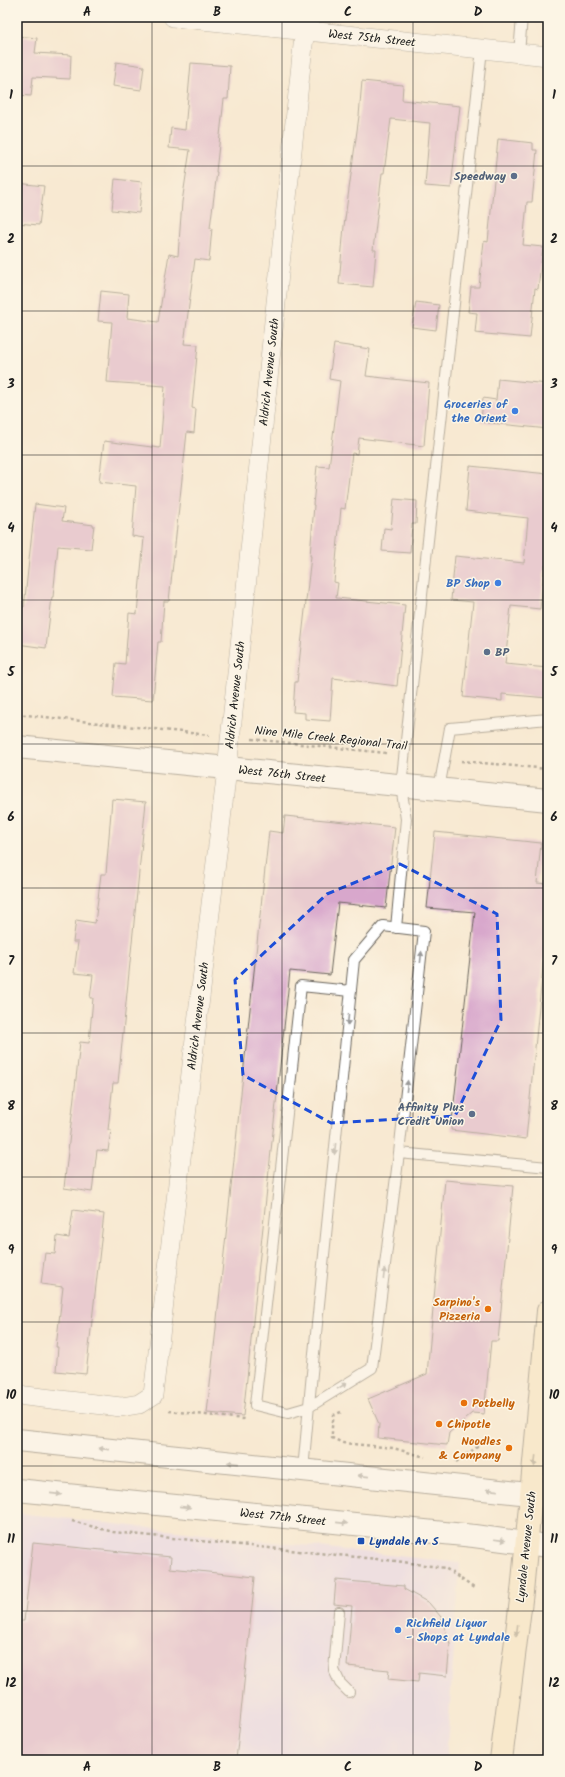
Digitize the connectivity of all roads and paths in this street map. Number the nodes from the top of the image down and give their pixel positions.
1 (173, 17) edge
2 (522, 17) edge
3 (305, 24) edge
4 (482, 49) junction
5 (519, 53) junction
6 (548, 56) edge
7 (17, 714) edge
8 (548, 719) edge
9 (230, 737) junction
10 (17, 747) edge
11 (404, 755) junction
12 (444, 759) junction
13 (227, 769) junction
14 (548, 769) edge
15 (401, 786) junction
16 (439, 789) junction
17 (548, 800) edge
18 (396, 928) junction
19 (351, 991) junction
20 (399, 1153) junction
21 (548, 1167) edge
22 (548, 1311) edge
23 (17, 1395) edge
24 (153, 1395) junction
25 (309, 1407) junction
26 (341, 1412) dead end
27 (244, 1419) dead end
28 (307, 1426) junction
29 (332, 1427) junction
30 (17, 1440) edge
31 (480, 1445) dead end
32 (430, 1459) dead end
33 (451, 1466) dead end
34 (303, 1470) junction
35 (17, 1490) edge
36 (539, 1495) edge
37 (71, 1521) dead end
38 (526, 1543) junction
39 (548, 1546) edge
40 (474, 1588) dead end
41 (339, 1612) dead end
42 (349, 1692) dead end
43 (501, 1760) edge

1 - 3 street, West 75th Street
2 - 5 lane
3 - 4 street, West 75th Street
3 - 9 street, Aldrich Avenue South
4 - 5 street, West 75th Street
4 - 11 lane
5 - 6 street, West 75th Street
7 - 9 path, Nine Mile Creek Regional Trail
8 - 12 lane
9 - 11 path, Nine Mile Creek Regional Trail
9 - 13 street, Aldrich Avenue South
10 - 13 street, West 76th Street
11 - 15 lane
12 - 14 path
12 - 16 lane
13 - 15 street, West 76th Street
13 - 24 street, Aldrich Avenue South
15 - 16 street, West 76th Street
15 - 18 lane
16 - 17 street, West 76th Street
18 - 19 lane
20 -> 18 lane
19 -> 25 lane
19 - 25 lane
20 - 21 lane
25 -> 20 lane
22 -> 36 main road, Lyndale Avenue South
23 - 24 street
24 - 27 path
25 - 28 lane
26 - 29 path
28 - 29 path
28 - 34 lane
29 - 32 path
34 -> 30 street
31 - 33 path
36 -> 34 street
35 -> 38 street, West 77th Street
36 - 38 main road, Lyndale Avenue South
37 - 40 path
38 - 39 street, West 77th Street
38 -> 43 main road, Lyndale Avenue South
41 - 42 lane

